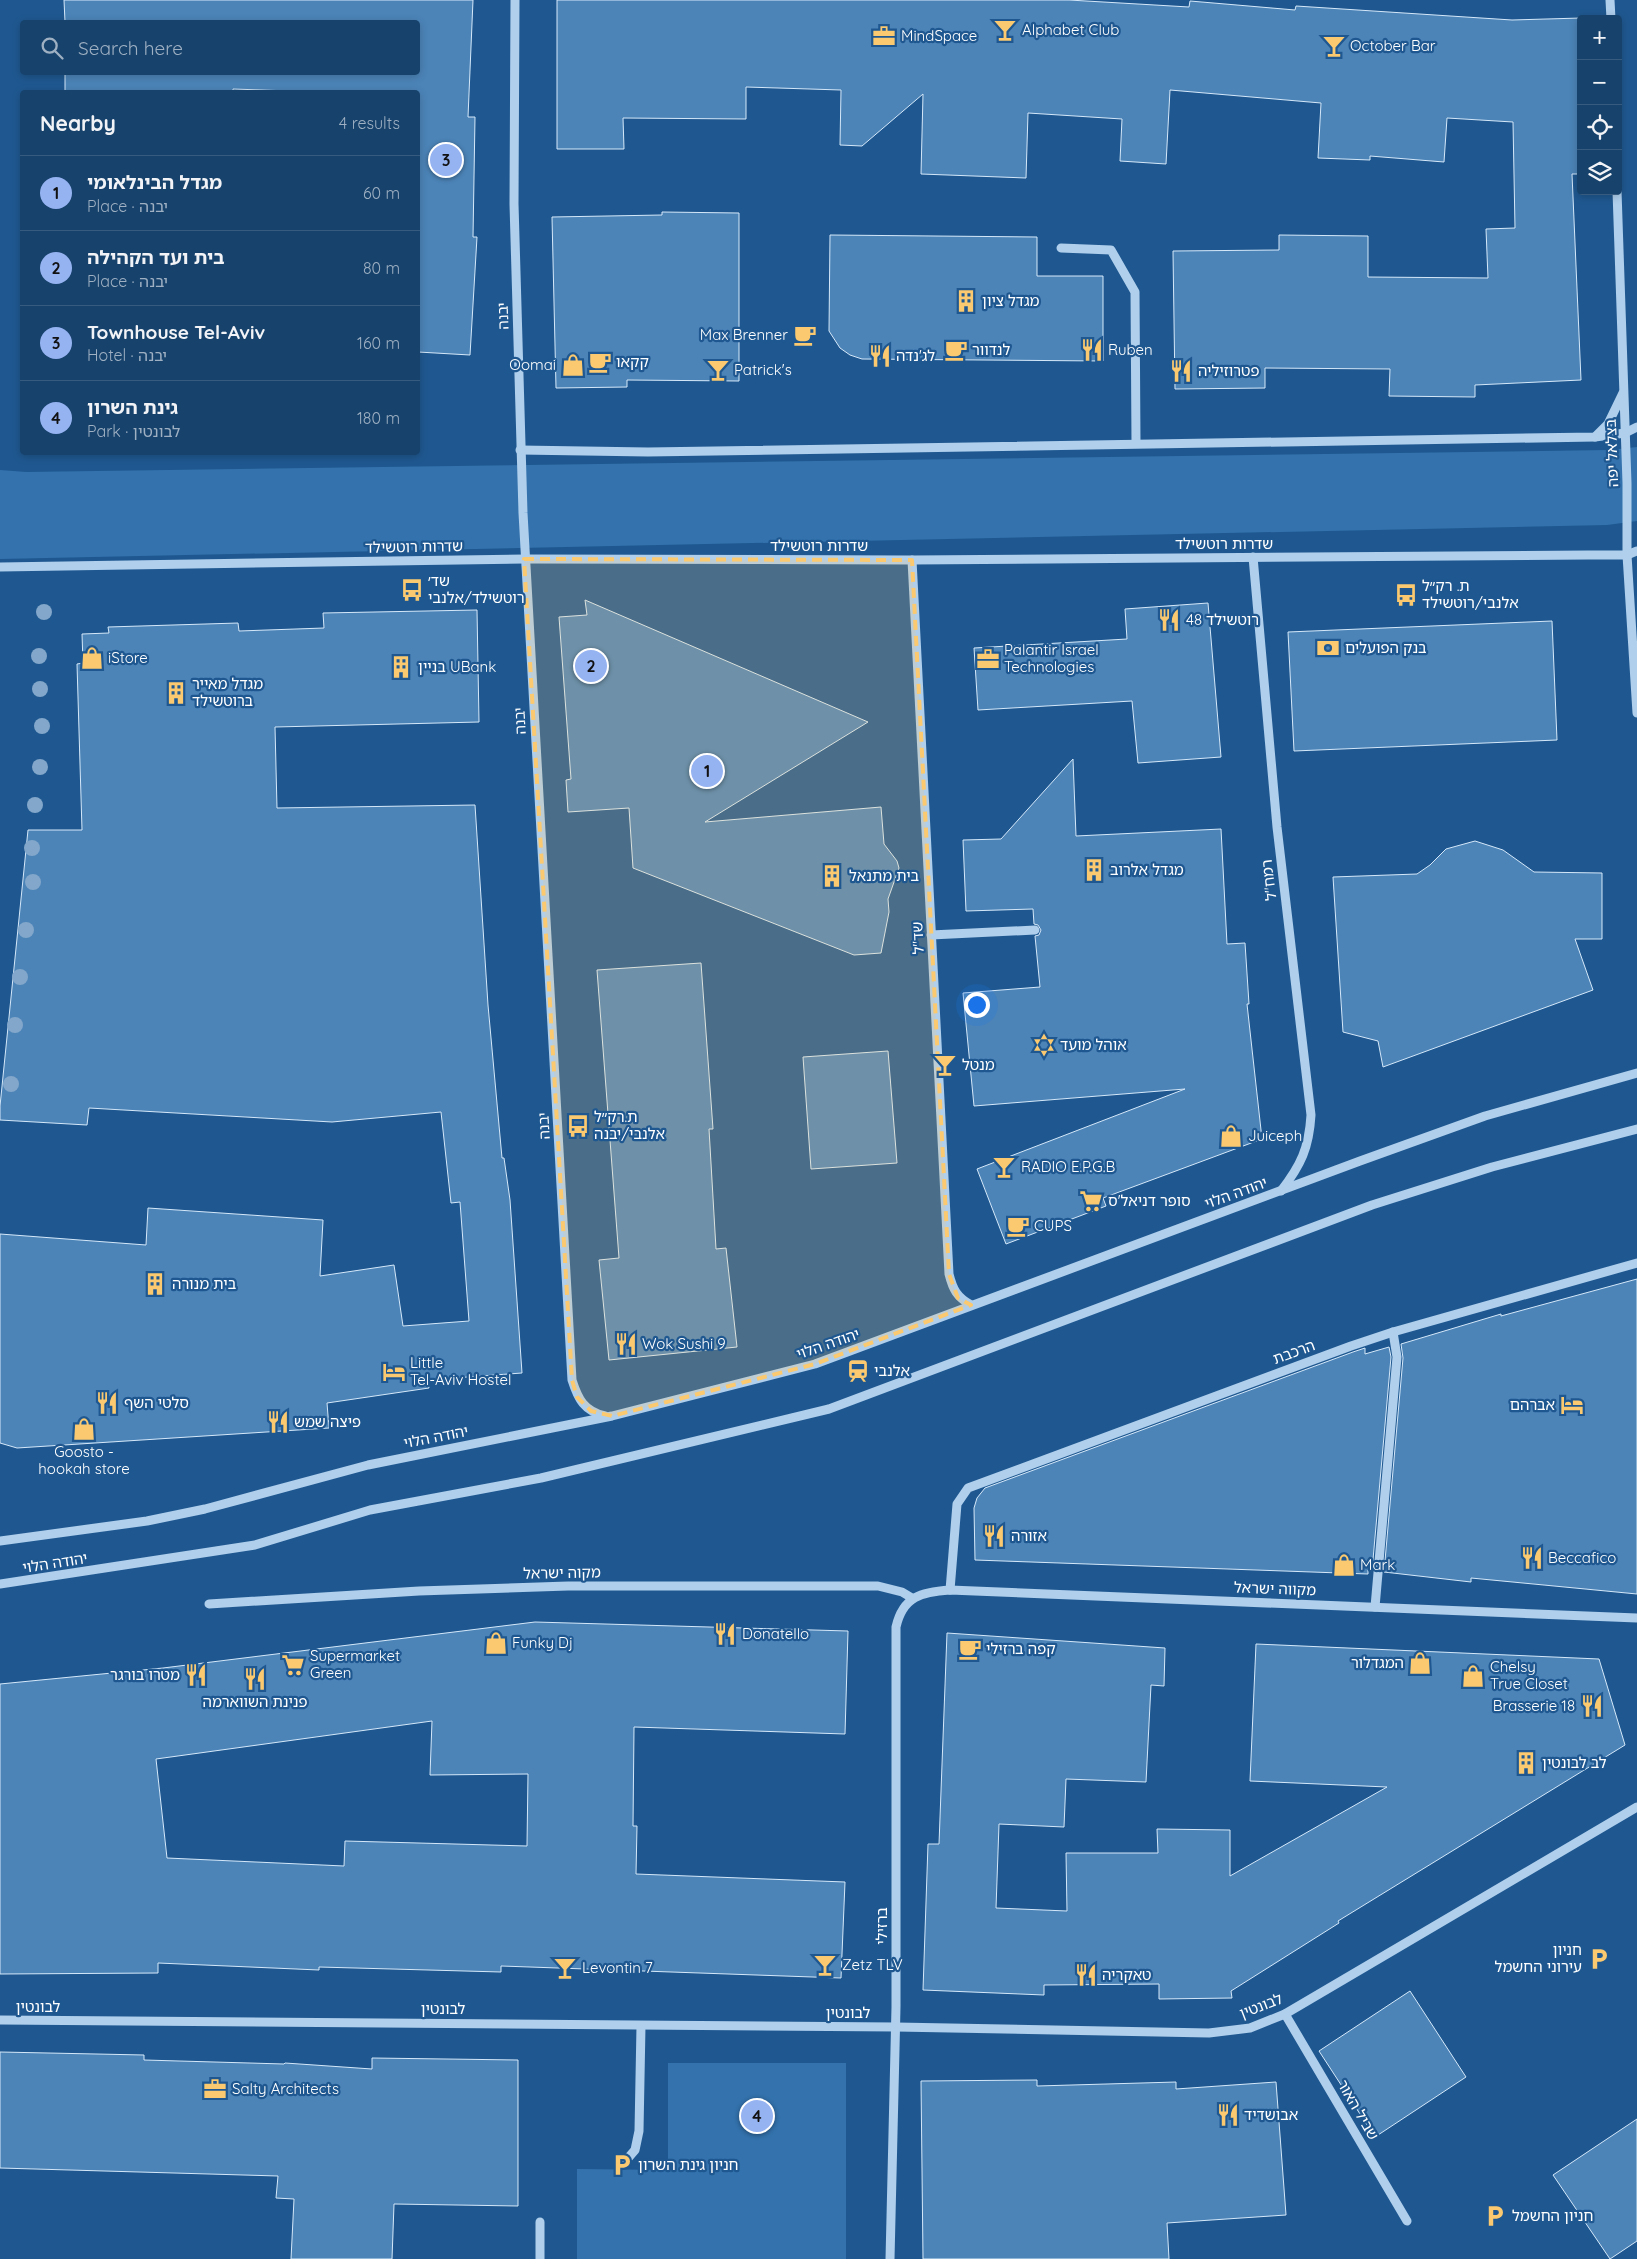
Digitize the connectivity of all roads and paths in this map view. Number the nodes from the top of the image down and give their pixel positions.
1 (515, 0) edge
2 (1610, 0) edge
3 (1611, 15) edge
4 (1617, 195) edge
5 (1060, 248) dead end
6 (1624, 391) junction
7 (1637, 427) edge
8 (1625, 434) junction
9 (1596, 436) junction
10 (1136, 443) junction
11 (520, 450) junction
12 (1637, 551) edge
13 (1627, 555) junction
14 (1253, 557) junction
15 (524, 559) junction
16 (912, 560) junction
17 (0, 567) edge
18 (1637, 713) edge
19 (1035, 930) dead end
20 (931, 935) junction
21 (1637, 1072) edge
22 (1637, 1129) edge
23 (1280, 1192) junction
24 (1637, 1263) edge
25 (971, 1305) junction
26 (1393, 1332) junction
27 (612, 1416) junction
28 (0, 1541) edge
29 (0, 1584) edge
30 (950, 1590) junction
31 (912, 1598) junction
32 (209, 1604) dead end
33 (1375, 1607) junction
34 (1637, 1618) edge
35 (1637, 1807) edge
36 (1285, 2014) junction
37 (0, 2020) edge
38 (641, 2026) junction
39 (896, 2027) junction
40 (622, 2165) dead end
41 (1407, 2221) dead end
42 (540, 2222) dead end
43 (540, 2259) edge
44 (890, 2259) edge

1 - 11 street, יבנה
2 - 3 street
4 - 6 street, בצלאל יפה
5 - 10 street
6 - 8 street, בצלאל יפה
6 - 9 street
7 - 8 street
8 - 9 street
8 - 13 street, בצלאל יפה
9 - 10 street
10 - 11 street
11 - 15 street, יבנה
12 - 13 street, שדרות רוטשילד
13 - 14 street, שדרות רוטשילד
13 - 18 street, בצלאל יפה
14 - 16 street, שדרות רוטשילד
14 - 23 street, רמח"ל
15 - 16 street, שדרות רוטשילד
15 - 17 street, שדרות רוטשילד
15 - 27 street, יבנה
16 - 20 street, שד"ל
19 - 20 street
20 - 25 street, שד"ל
21 - 23 street, יהודה הלוי
22 - 29 street, יהודה הלוי
23 - 25 street, יהודה הלוי
24 - 26 street, הרכבת
25 - 27 street, יהודה הלוי
26 - 30 street, הרכבת
26 - 33 street
27 - 28 street, יהודה הלוי
30 - 31 street, מקווה ישראל
30 - 33 street, מקווה ישראל
31 - 32 street, מקוה ישראל
31 - 39 street, ברזילי
33 - 34 street, מקווה ישראל
35 - 36 street, לבונטין
36 - 39 street, לבונטין
36 - 41 street, שביל האור
37 - 38 street, לבונטין
38 - 39 street, לבונטין
38 - 40 street
39 - 44 street, ברזילי
42 - 43 street

